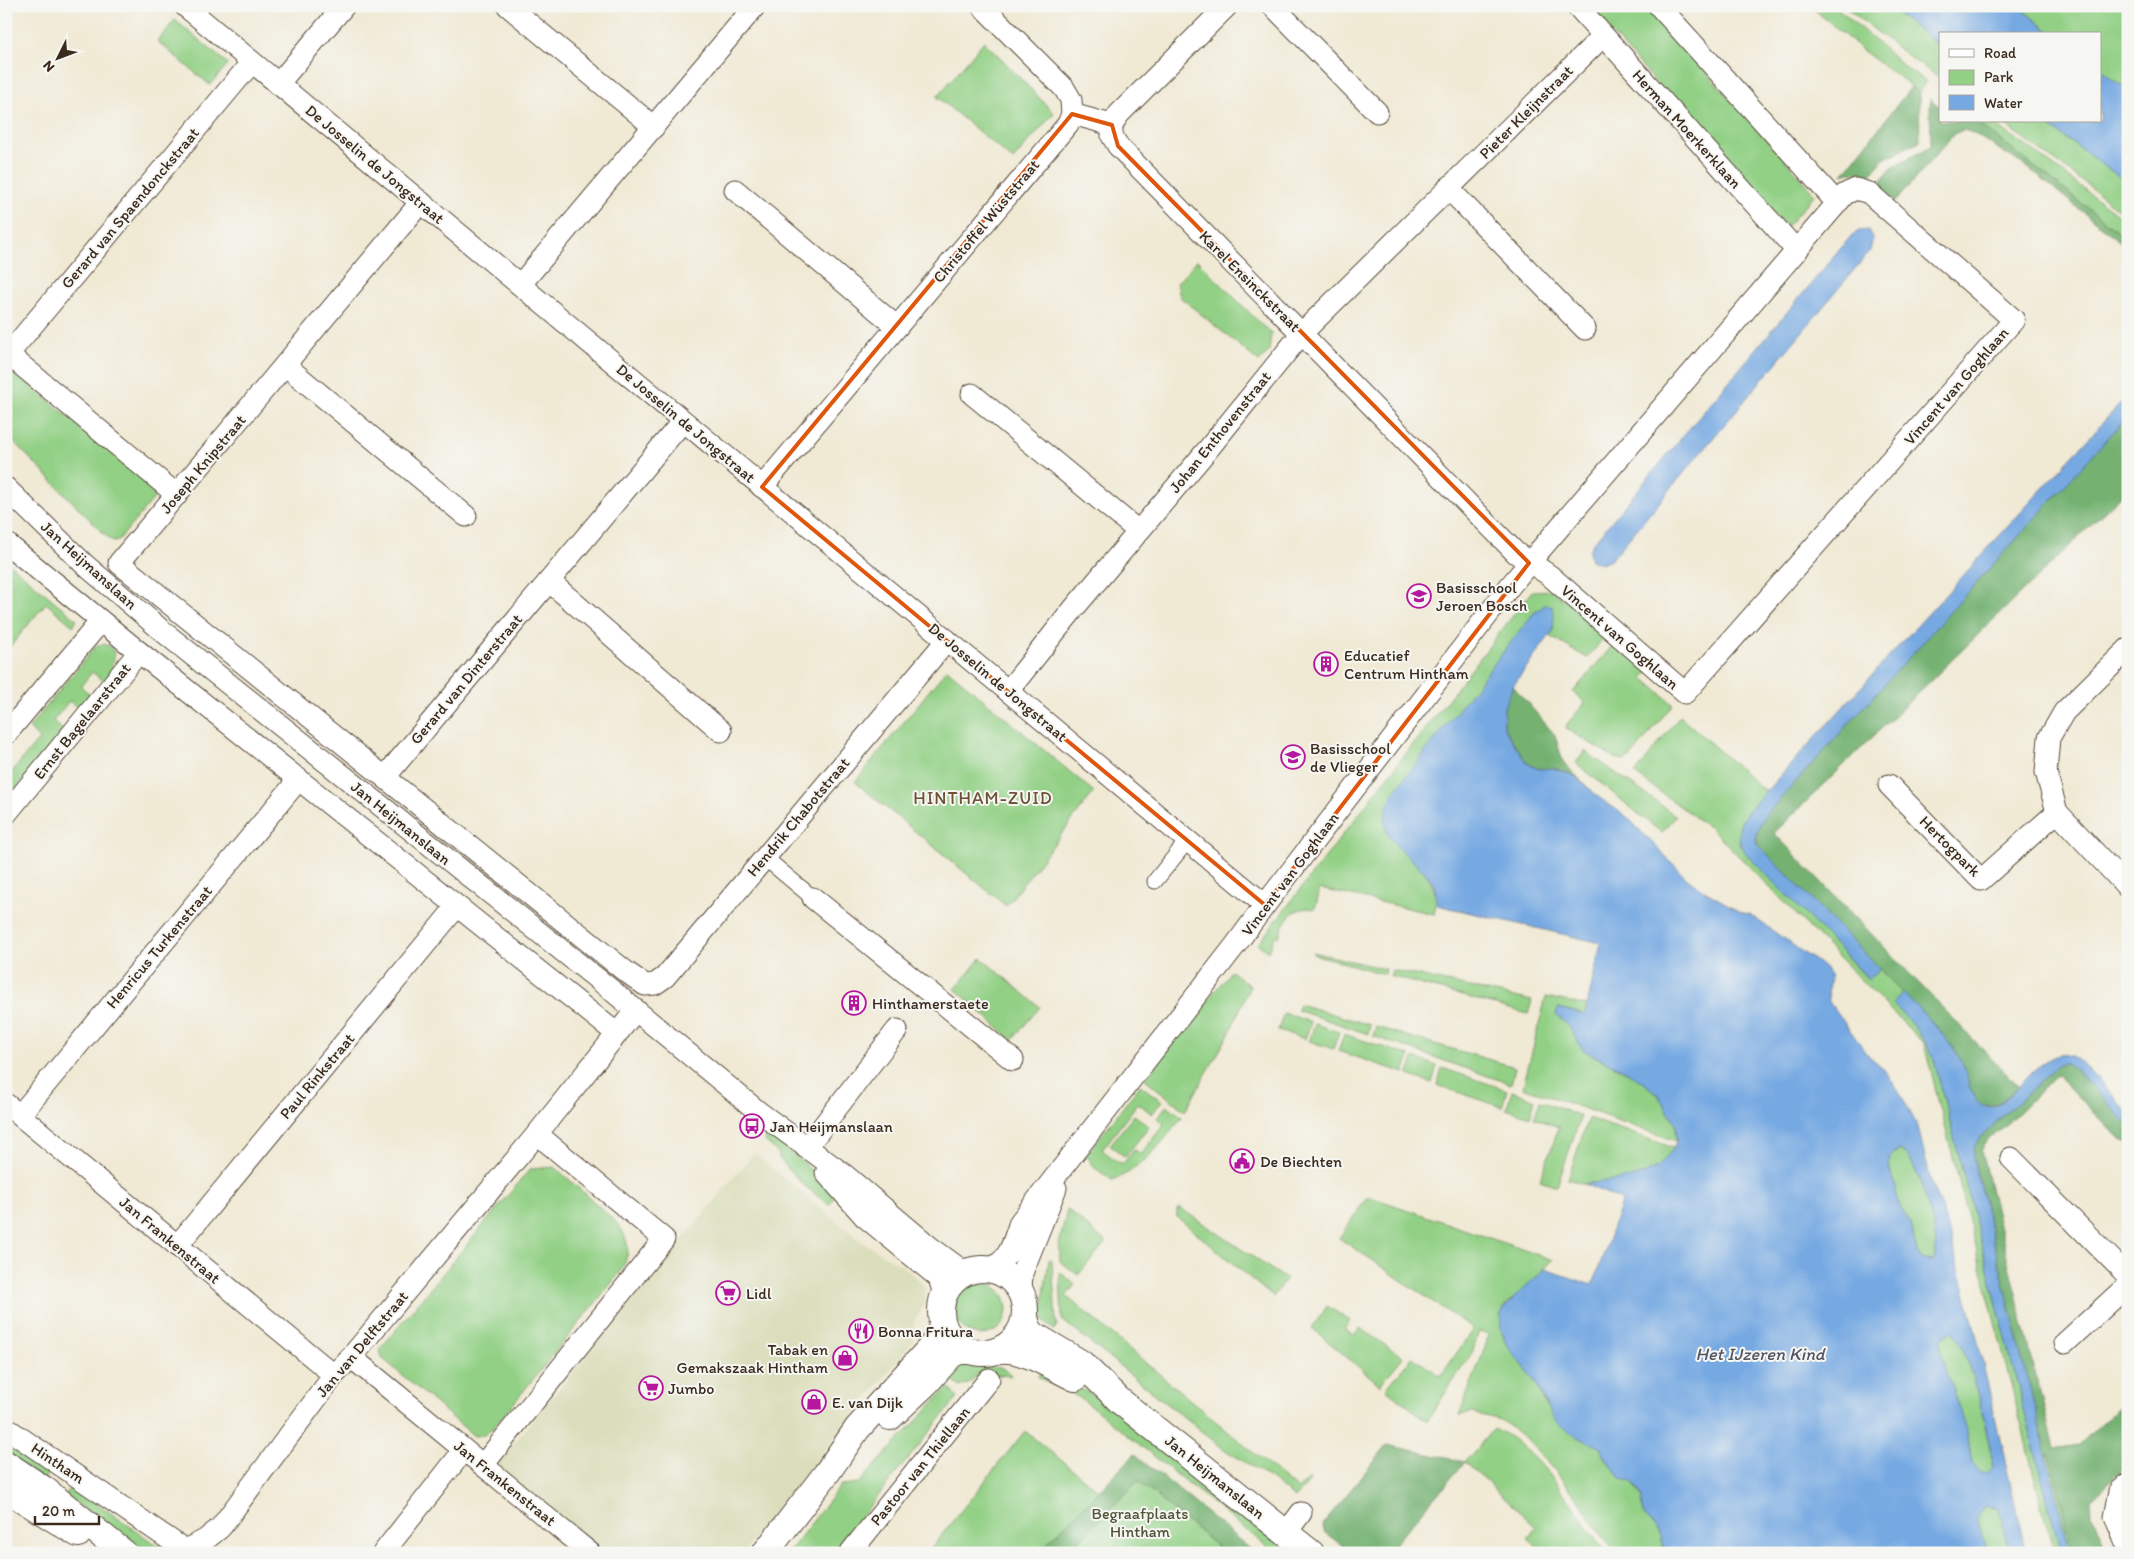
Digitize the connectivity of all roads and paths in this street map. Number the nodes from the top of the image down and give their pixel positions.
1 (185, 6) edge
2 (344, 6) edge
3 (508, 6) edge
4 (755, 6) edge
5 (982, 6) edge
6 (1227, 6) edge
7 (1274, 6) edge
8 (1577, 6) edge
9 (1660, 6) edge
10 (1603, 36) junction
11 (252, 62) junction
12 (278, 84) junction
13 (1377, 112) dead end
14 (1072, 114) junction
15 (1112, 125) junction
16 (654, 127) junction
17 (1448, 188) junction
18 (735, 190) dead end
19 (421, 202) junction
20 (1837, 203) junction
21 (1797, 251) junction
22 (520, 285) junction
23 (897, 327) junction
24 (1585, 329) dead end
25 (1302, 333) junction
26 (8, 356) edge
27 (285, 365) junction
28 (972, 394) dead end
29 (683, 420) junction
30 (762, 487) junction
31 (8, 493) edge
32 (178, 495) junction
33 (466, 516) dead end
34 (1138, 531) junction
35 (6, 543) edge
36 (119, 563) joint
37 (1529, 563) junction
38 (549, 581) junction
39 (101, 621) junction
40 (946, 640) junction
41 (2128, 649) edge
42 (139, 652) junction
43 (1008, 691) junction
44 (722, 731) dead end
45 (6, 734) edge
46 (385, 777) junction
47 (299, 779) junction
48 (1889, 785) dead end
49 (2057, 812) junction
50 (6, 814) edge
51 (1188, 840) junction
52 (764, 857) junction
53 (1155, 881) dead end
54 (2128, 888) edge
55 (813, 898) joint
56 (1265, 905) junction
57 (458, 906) junction
58 (645, 985) joint
59 (636, 1010) junction
60 (897, 1030) dead end
61 (616, 1033) junction
62 (1013, 1060) dead end
63 (13, 1110) edge
64 (537, 1134) junction
65 (806, 1148) junction
66 (2011, 1158) dead end
67 (1068, 1160) junction
68 (177, 1246) junction
69 (981, 1269) junction
70 (2128, 1276) edge
71 (2128, 1285) edge
72 (1021, 1290) junction
73 (944, 1294) junction
74 (1025, 1316) junction
75 (942, 1323) junction
76 (2066, 1343) dead end
77 (999, 1350) junction
78 (968, 1351) junction
79 (351, 1357) junction
80 (334, 1375) junction
81 (989, 1379) dead end
82 (1120, 1401) junction
83 (6, 1428) edge
84 (464, 1450) junction
85 (6, 1464) edge
86 (483, 1465) junction
87 (826, 1474) junction
88 (2128, 1484) edge
89 (6, 1490) edge
90 (2128, 1547) edge
91 (185, 1550) joint
92 (111, 1553) edge
93 (124, 1553) edge
94 (383, 1553) edge
95 (590, 1553) edge
96 (765, 1553) edge
97 (850, 1553) edge
98 (1310, 1553) edge

1 - 11 street, De Josselin de Jongstraat
2 - 12 street
3 - 16 street
4 - 16 street
5 - 14 street
6 - 15 street
7 - 13 street
8 - 10 street, Herman Moerkerklaan
9 - 20 street
10 - 17 street, Pieter Kleijnstraat
10 - 21 street, Herman Moerkerklaan
11 - 12 street, De Josselin de Jongstraat
11 - 26 street, Gerard van Spaendonckstraat
12 - 19 street, De Josselin de Jongstraat
14 - 15 street
14 - 23 street, Christoffel Wüststraat
15 - 25 street, Karel Ensinckstraat
16 - 22 street
17 - 24 street
17 - 25 street, Pieter Kleijnstraat
18 - 23 street
19 - 22 street, De Josselin de Jongstraat
19 - 27 street, Joseph Knipstraat
20 - 21 street, Vincent van Goghlaan
20 - 37 street, Vincent van Goghlaan
21 - 37 street, Vincent van Goghlaan
22 - 29 street, De Josselin de Jongstraat
23 - 30 street, Christoffel Wüststraat
25 - 34 street, Johan Enthovenstraat
25 - 37 street, Karel Ensinckstraat
26 - 32 street
27 - 32 street, Joseph Knipstraat
27 - 33 street
28 - 34 street
29 - 30 street, De Josselin de Jongstraat
29 - 38 street, Gerard van Dinterstraat
30 - 40 street, De Josselin de Jongstraat
31 - 59 street, Jan Heijmanslaan
32 - 36 street, Joseph Knipstraat
34 - 43 street, Johan Enthovenstraat
35 - 39 street, Jan Heijmanslaan
36 - 46 street, Jan Heijmanslaan
37 - 56 street, Vincent van Goghlaan
38 - 44 street
38 - 46 street, Gerard van Dinterstraat
39 - 42 street, Jan Heijmanslaan
39 - 45 street
40 - 43 street, De Josselin de Jongstraat
40 - 52 street, Hendrik Chabotstraat
41 - 49 street
42 - 47 street, Jan Heijmanslaan
42 - 50 street, Ernst Bagelaarstraat
43 - 51 street, De Josselin de Jongstraat
46 - 58 street, Jan Heijmanslaan
47 - 57 street, Jan Heijmanslaan
47 - 63 street, Henricus Turkenstraat
48 - 49 street, Hertogpark
49 - 54 street
51 - 53 street
51 - 56 street, De Josselin de Jongstraat
52 - 55 street
52 - 58 street, Hendrik Chabotstraat
55 - 62 street
56 - 67 street, Vincent van Goghlaan
57 - 61 street, Jan Heijmanslaan
57 - 68 street, Paul Rinkstraat
59 - 61 street, Jan van Delftstraat
59 - 65 street, Jan Heijmanslaan
60 - 65 street
61 - 64 street, Jan van Delftstraat
63 - 68 street, Jan Frankenstraat
64 - 79 street, Jan van Delftstraat
64 - 86 street
65 - 69 street, Jan Heijmanslaan
65 - 73 street, Jan Heijmanslaan
66 - 70 street
67 - 69 street, Vincent van Goghlaan
67 - 72 street, Vincent van Goghlaan
68 - 80 street, Jan Frankenstraat
69 - 72 street
69 - 73 street
71 - 76 street
72 - 74 street
73 - 75 street
74 - 77 street
74 - 82 street, Jan Heijmanslaan
75 - 78 street
75 - 87 street
77 - 78 street
77 - 82 street, Jan Heijmanslaan
78 - 87 street
79 - 80 street, Jan van Delftstraat
79 - 84 street, Jan Frankenstraat
80 - 91 street, Jan van Delftstraat
81 - 97 street, Pastoor van Thiellaan
82 - 98 street, Jan Heijmanslaan
83 - 91 street, Hintham
84 - 86 street, Jan Frankenstraat
84 - 94 street
85 - 93 street, Hintham
86 - 95 street, Jan Frankenstraat
87 - 96 street
88 - 90 street
89 - 92 street

